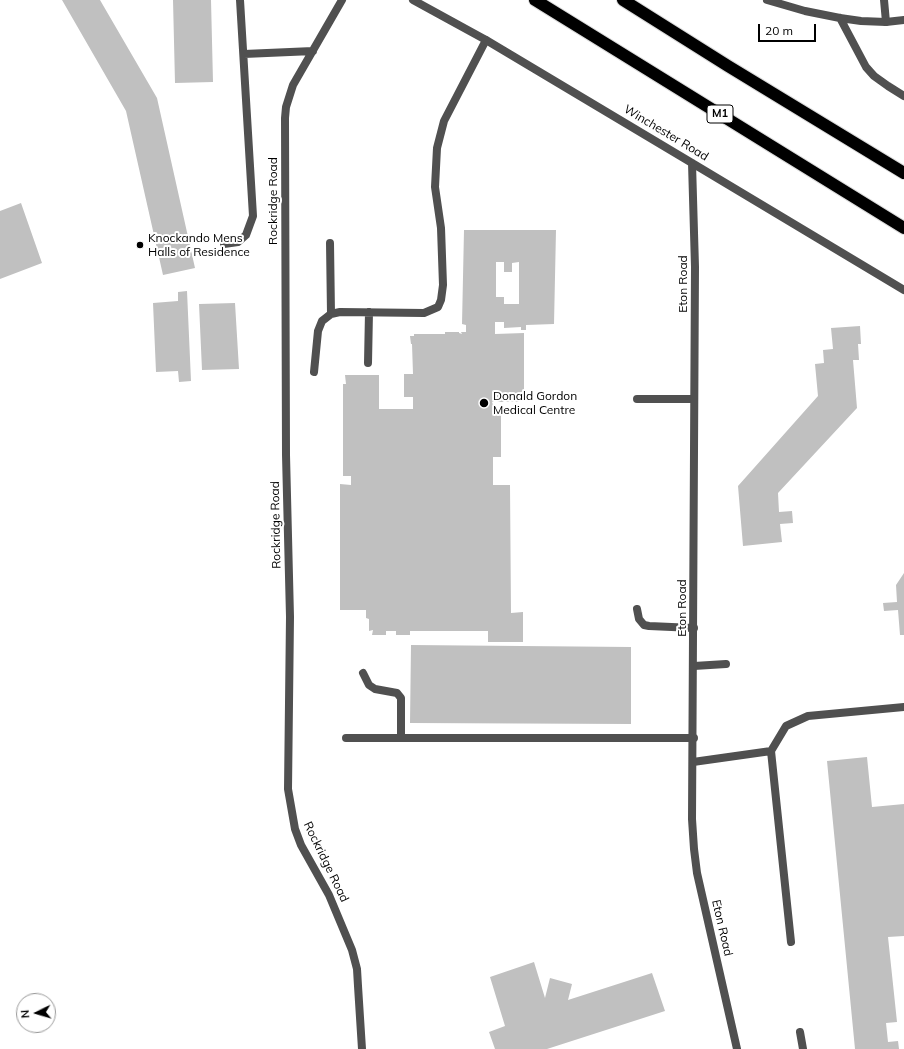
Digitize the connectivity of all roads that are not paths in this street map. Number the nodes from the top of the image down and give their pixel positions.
1 (240, 0) edge
2 (342, 0) edge
3 (413, 0) edge
4 (535, 0) edge
5 (623, 0) edge
6 (767, 0) edge
7 (884, 0) edge
8 (840, 18) junction
9 (904, 20) edge
10 (886, 22) junction
11 (486, 40) junction
12 (313, 51) junction
13 (244, 54) junction
14 (904, 96) edge
15 (692, 163) junction
16 (904, 173) edge
17 (904, 228) edge
18 (330, 243) dead end
19 (224, 244) dead end
20 (904, 290) edge
21 (369, 312) junction
22 (331, 314) junction
23 (368, 363) dead end
24 (314, 372) dead end
25 (637, 399) dead end
26 (694, 399) junction
27 (637, 609) dead end
28 (694, 628) junction
29 (726, 664) dead end
30 (694, 666) junction
31 (363, 674) dead end
32 (904, 707) edge
33 (346, 738) dead end
34 (401, 738) junction
35 (694, 738) junction
36 (771, 751) junction
37 (693, 762) junction
38 (791, 942) dead end
39 (800, 1032) dead end
40 (362, 1049) edge
41 (737, 1049) edge
42 (803, 1049) edge

1 - 13 street
2 - 12 street, Rockridge Road
3 - 11 street, Winchester Road
4 - 17 highway, M1
5 - 16 highway
6 - 8 street
7 - 10 street
8 - 10 street
8 - 14 street
9 - 10 street
11 - 15 street, Winchester Road
11 - 21 street
12 - 13 street
12 - 40 street, Rockridge Road
13 - 19 street
15 - 20 street, Winchester Road
15 - 26 street, Eton Road
18 - 22 street
21 - 22 street
21 - 23 street
22 - 24 street
25 - 26 street
26 - 28 street, Eton Road
27 - 28 street
28 - 30 street, Eton Road
29 - 30 street
30 - 35 street, Eton Road
31 - 34 street
32 - 36 street
33 - 34 street
34 - 35 street
35 - 37 street, Eton Road
36 - 37 street
36 - 38 street
37 - 41 street, Eton Road
39 - 42 street

